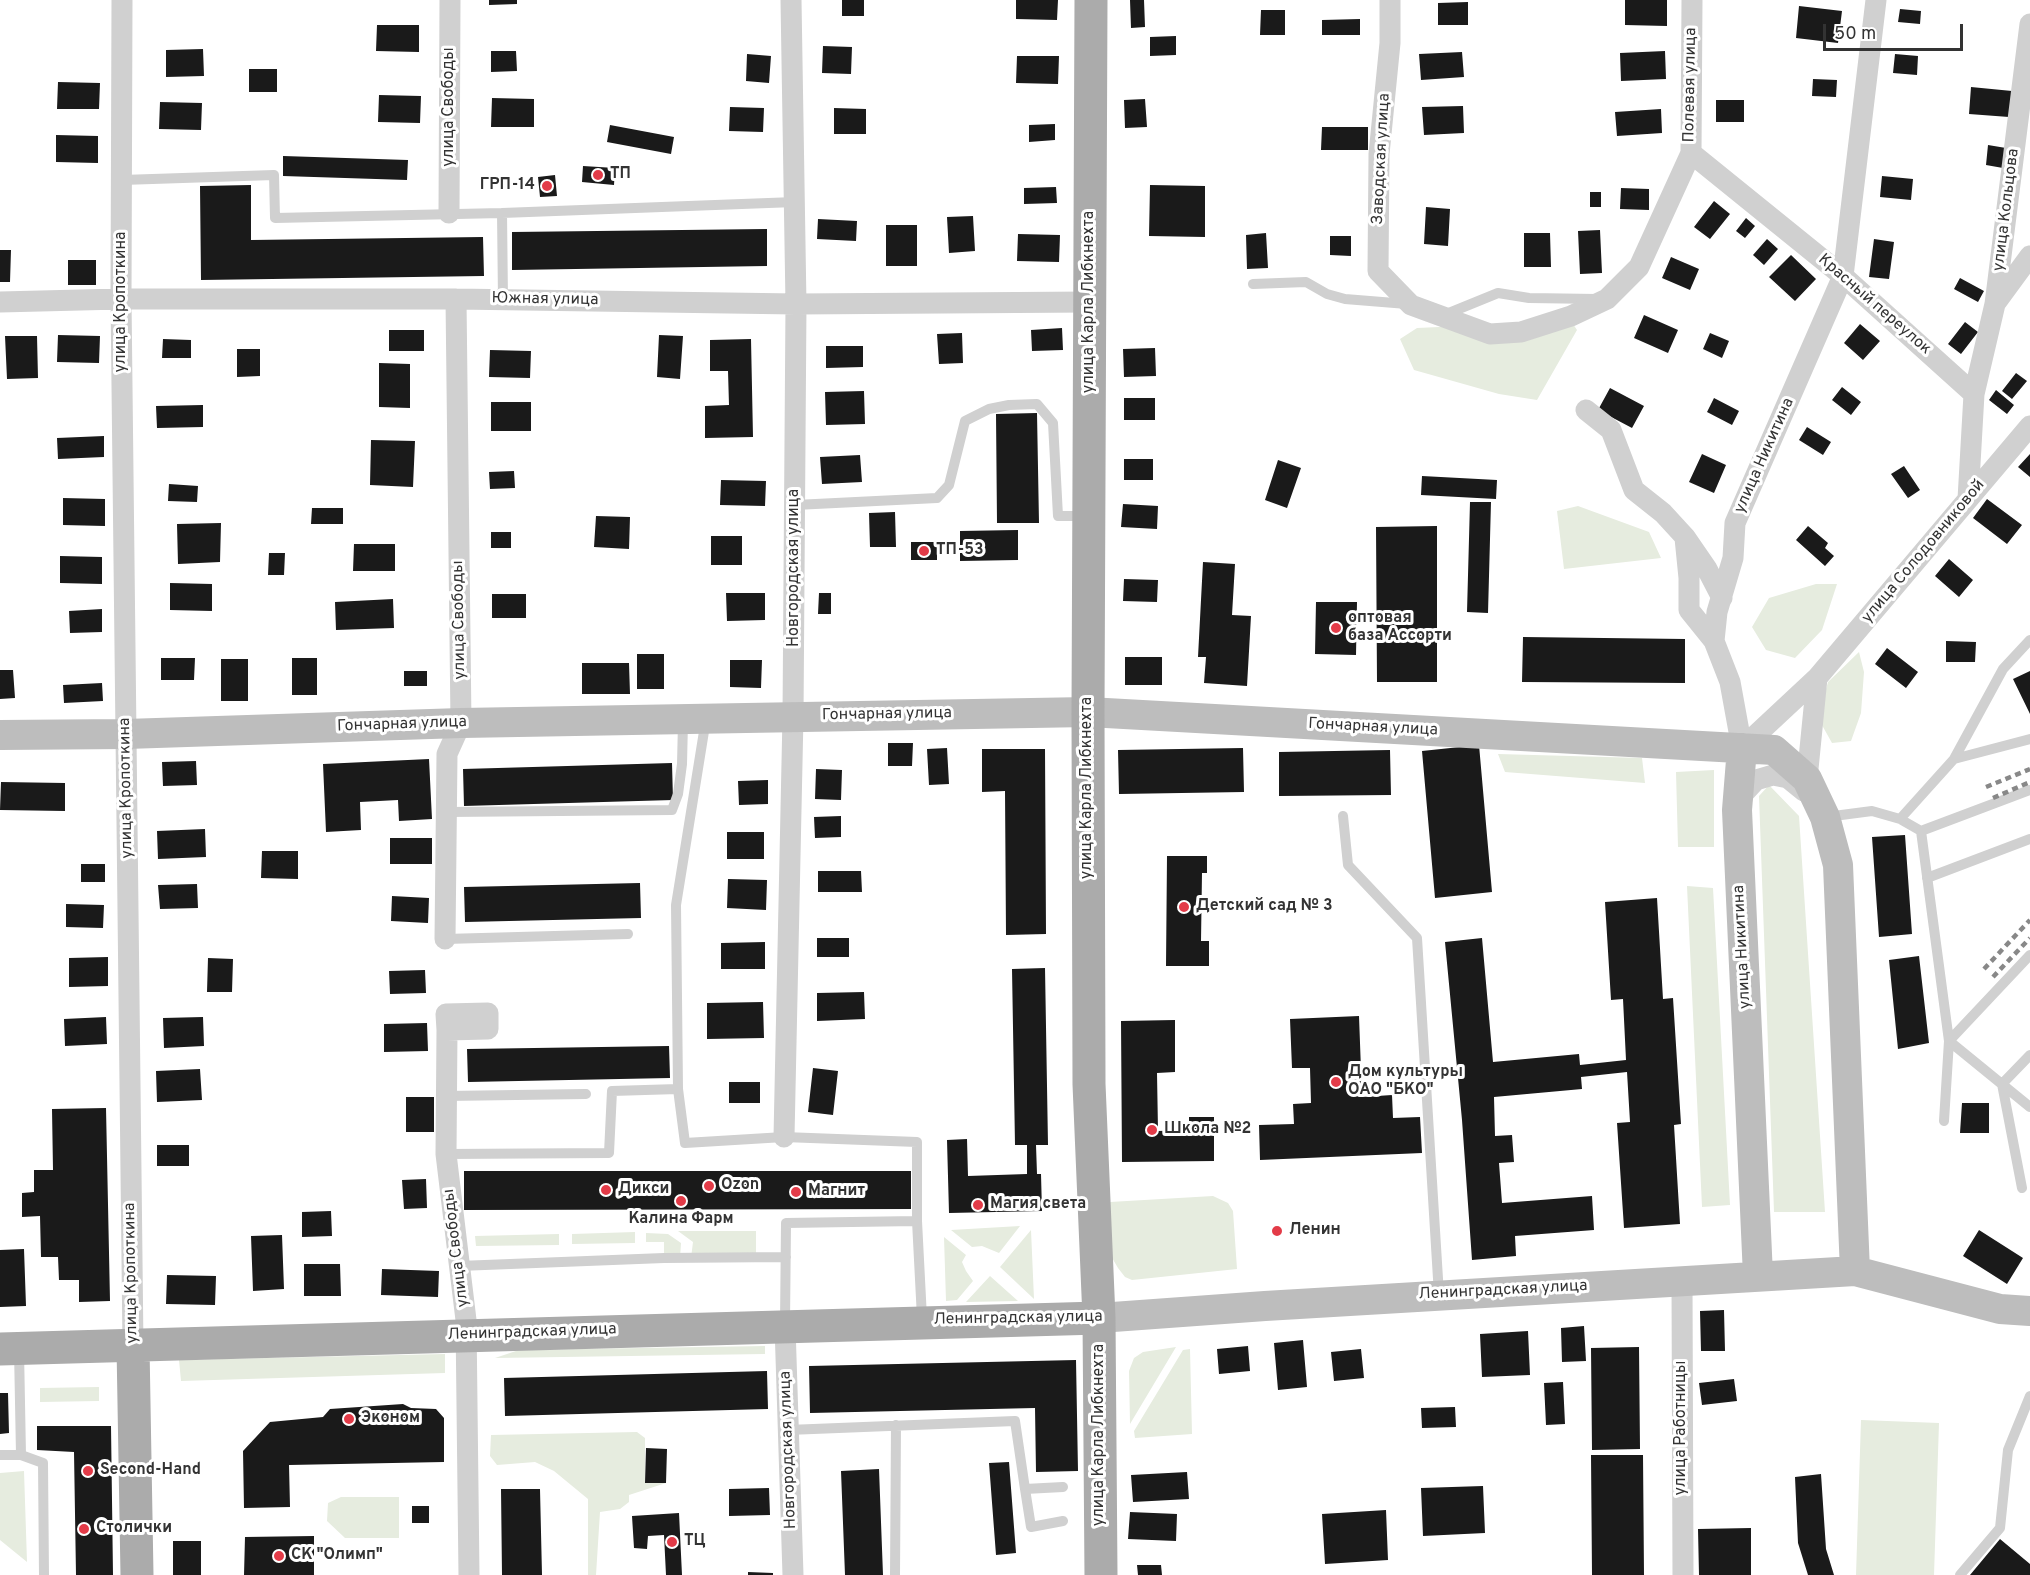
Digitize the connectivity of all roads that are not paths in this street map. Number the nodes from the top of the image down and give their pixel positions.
1 (122, 0) edge
2 (450, 0) edge
3 (791, 0) edge
4 (1091, 0) edge
5 (1390, 0) edge
6 (1692, 0) edge
7 (1876, 0) edge
8 (2030, 24) edge
9 (1691, 153) junction
10 (122, 180) junction
11 (795, 202) junction
12 (449, 213) junction
13 (502, 213) junction
14 (2030, 256) edge
15 (1844, 276) junction
16 (1253, 284) dead end
17 (1568, 298) junction
18 (121, 299) junction
19 (456, 299) junction
20 (1607, 299) junction
21 (503, 300) junction
22 (0, 302) edge
23 (1090, 302) junction
24 (796, 304) junction
25 (1411, 304) junction
26 (1995, 304) junction
27 (1442, 316) junction
28 (1556, 321) junction
29 (1974, 394) junction
30 (1586, 410) dead end
31 (2030, 426) edge
32 (1968, 499) junction
33 (795, 505) junction
34 (1089, 517) junction
35 (1685, 537) junction
36 (1722, 598) junction
37 (2030, 640) edge
38 (1714, 641) junction
39 (1817, 678) junction
40 (1088, 712) junction
41 (794, 716) junction
42 (694, 719) junction
43 (460, 723) junction
44 (126, 734) junction
45 (0, 735) edge
46 (2030, 739) edge
47 (1742, 748) junction
48 (1954, 759) junction
49 (1807, 779) junction
50 (2030, 790) edge
51 (1737, 810) junction
52 (447, 812) junction
53 (1342, 816) dead end
54 (1826, 817) junction
55 (1900, 819) junction
56 (1921, 831) junction
57 (2030, 839) edge
58 (1927, 878) junction
59 (628, 934) dead end
60 (445, 939) joint
61 (2030, 955) edge
62 (447, 1030) dead end
63 (1949, 1041) junction
64 (2030, 1054) edge
65 (2002, 1084) junction
66 (678, 1089) junction
67 (586, 1094) dead end
68 (446, 1096) junction
69 (2030, 1107) edge
70 (1944, 1121) dead end
71 (784, 1137) junction
72 (446, 1154) junction
73 (2022, 1188) dead end
74 (917, 1221) junction
75 (786, 1257) junction
76 (459, 1266) junction
77 (1856, 1271) junction
78 (1758, 1276) junction
79 (1682, 1281) junction
80 (1438, 1295) junction
81 (2030, 1311) edge
82 (1099, 1318) junction
83 (922, 1322) junction
84 (785, 1326) junction
85 (467, 1335) junction
86 (133, 1346) junction
87 (9, 1348) edge
88 (2030, 1396) edge
89 (896, 1425) junction
90 (788, 1430) junction
91 (0, 1455) edge
92 (21, 1455) junction
93 (1064, 1487) dead end
94 (1025, 1489) junction
95 (1063, 1521) dead end
96 (44, 1575) edge
97 (137, 1575) edge
98 (469, 1575) edge
99 (793, 1575) edge
100 (895, 1575) edge
101 (1101, 1575) edge
102 (1683, 1575) edge
103 (1960, 1575) edge

1 - 10 street, улица Кропоткина
2 - 12 street, улица Свободы
3 - 11 street, Новгородская улица
4 - 23 main road, улица Карла Либкнехта
5 - 25 street, Заводская улица
6 - 9 street, Полевая улица
7 - 15 street, улица Никитина
8 - 26 street, улица Кольцова
9 - 15 street, Красный переулок
9 - 20 street, Полевая улица
10 - 12 lane
10 - 18 street, улица Кропоткина
11 - 13 lane
11 - 24 street, Новгородская улица
12 - 13 lane
13 - 21 lane
14 - 26 street
15 - 29 street, Красный переулок
15 - 36 street, улица Никитина
16 - 25 lane
17 - 20 lane
17 - 27 lane
17 - 28 lane
18 - 19 street, Южная улица
18 - 22 street, Южная улица
18 - 44 street, улица Кропоткина
19 - 21 street, Южная улица
19 - 43 street, улица Свободы
20 - 28 street
21 - 24 street, Южная улица
23 - 24 street, Южная улица
23 - 34 main road, улица Карла Либкнехта
24 - 33 street, Новгородская улица
25 - 27 street
26 - 29 street, улица Кольцова
27 - 28 street
29 - 32 street
30 - 35 street
31 - 32 street, улица Солодовниковой
32 - 39 street, улица Солодовниковой
33 - 34 lane
33 - 41 street, Новгородская улица
34 - 40 main road, улица Карла Либкнехта
35 - 36 street
35 - 38 street
36 - 38 street, улица Никитина
37 - 48 lane
38 - 47 street, улица Никитина
39 - 47 street, улица Солодовниковой
39 - 49 street
40 - 41 street, Гончарная улица
40 - 47 street, Гончарная улица
40 - 82 main road, улица Карла Либкнехта
41 - 42 street, Гончарная улица
41 - 71 street, Новгородская улица
42 - 43 street, Гончарная улица
42 - 52 lane
42 - 66 lane
43 - 44 street, Гончарная улица
43 - 52 street, улица Свободы
44 - 45 street, Гончарная улица
44 - 86 street, улица Кропоткина
46 - 48 lane
47 - 49 street, Гончарная улица
47 - 51 street, улица Никитина
48 - 55 lane
49 - 54 street
50 - 56 lane
51 - 54 street
51 - 78 street, улица Никитина
52 - 60 street, улица Свободы
53 - 80 lane
54 - 55 lane
54 - 77 street
55 - 56 lane
56 - 58 lane
57 - 58 lane
58 - 63 lane
59 - 60 lane
61 - 63 lane
62 - 68 street, улица Свободы
63 - 65 lane
63 - 70 lane
64 - 65 lane
65 - 69 lane
65 - 73 lane
66 - 71 lane
66 - 72 lane
67 - 68 lane
68 - 72 street, улица Свободы
71 - 74 lane
72 - 76 street, улица Свободы
74 - 75 lane
74 - 83 lane
75 - 76 lane
75 - 84 lane
76 - 85 street, улица Свободы
77 - 78 street, Ленинградская улица
77 - 81 street, Ленинградская улица
78 - 79 street, Ленинградская улица
79 - 80 street, Ленинградская улица
79 - 102 street, улица Работницы
80 - 82 street, Ленинградская улица
82 - 83 main road, Ленинградская улица
82 - 101 main road, улица Карла Либкнехта
83 - 84 main road, Ленинградская улица
84 - 85 main road, Ленинградская улица
84 - 90 street, Новгородская улица
85 - 86 main road, Ленинградская улица
85 - 98 street, улица Свободы
86 - 87 main road, Ленинградская улица
86 - 97 main road, улица Кропоткина
87 - 92 lane
88 - 103 lane
89 - 90 lane
89 - 94 lane
89 - 100 lane
90 - 99 street, Новгородская улица
91 - 92 lane
92 - 96 lane
93 - 94 lane
94 - 95 lane

